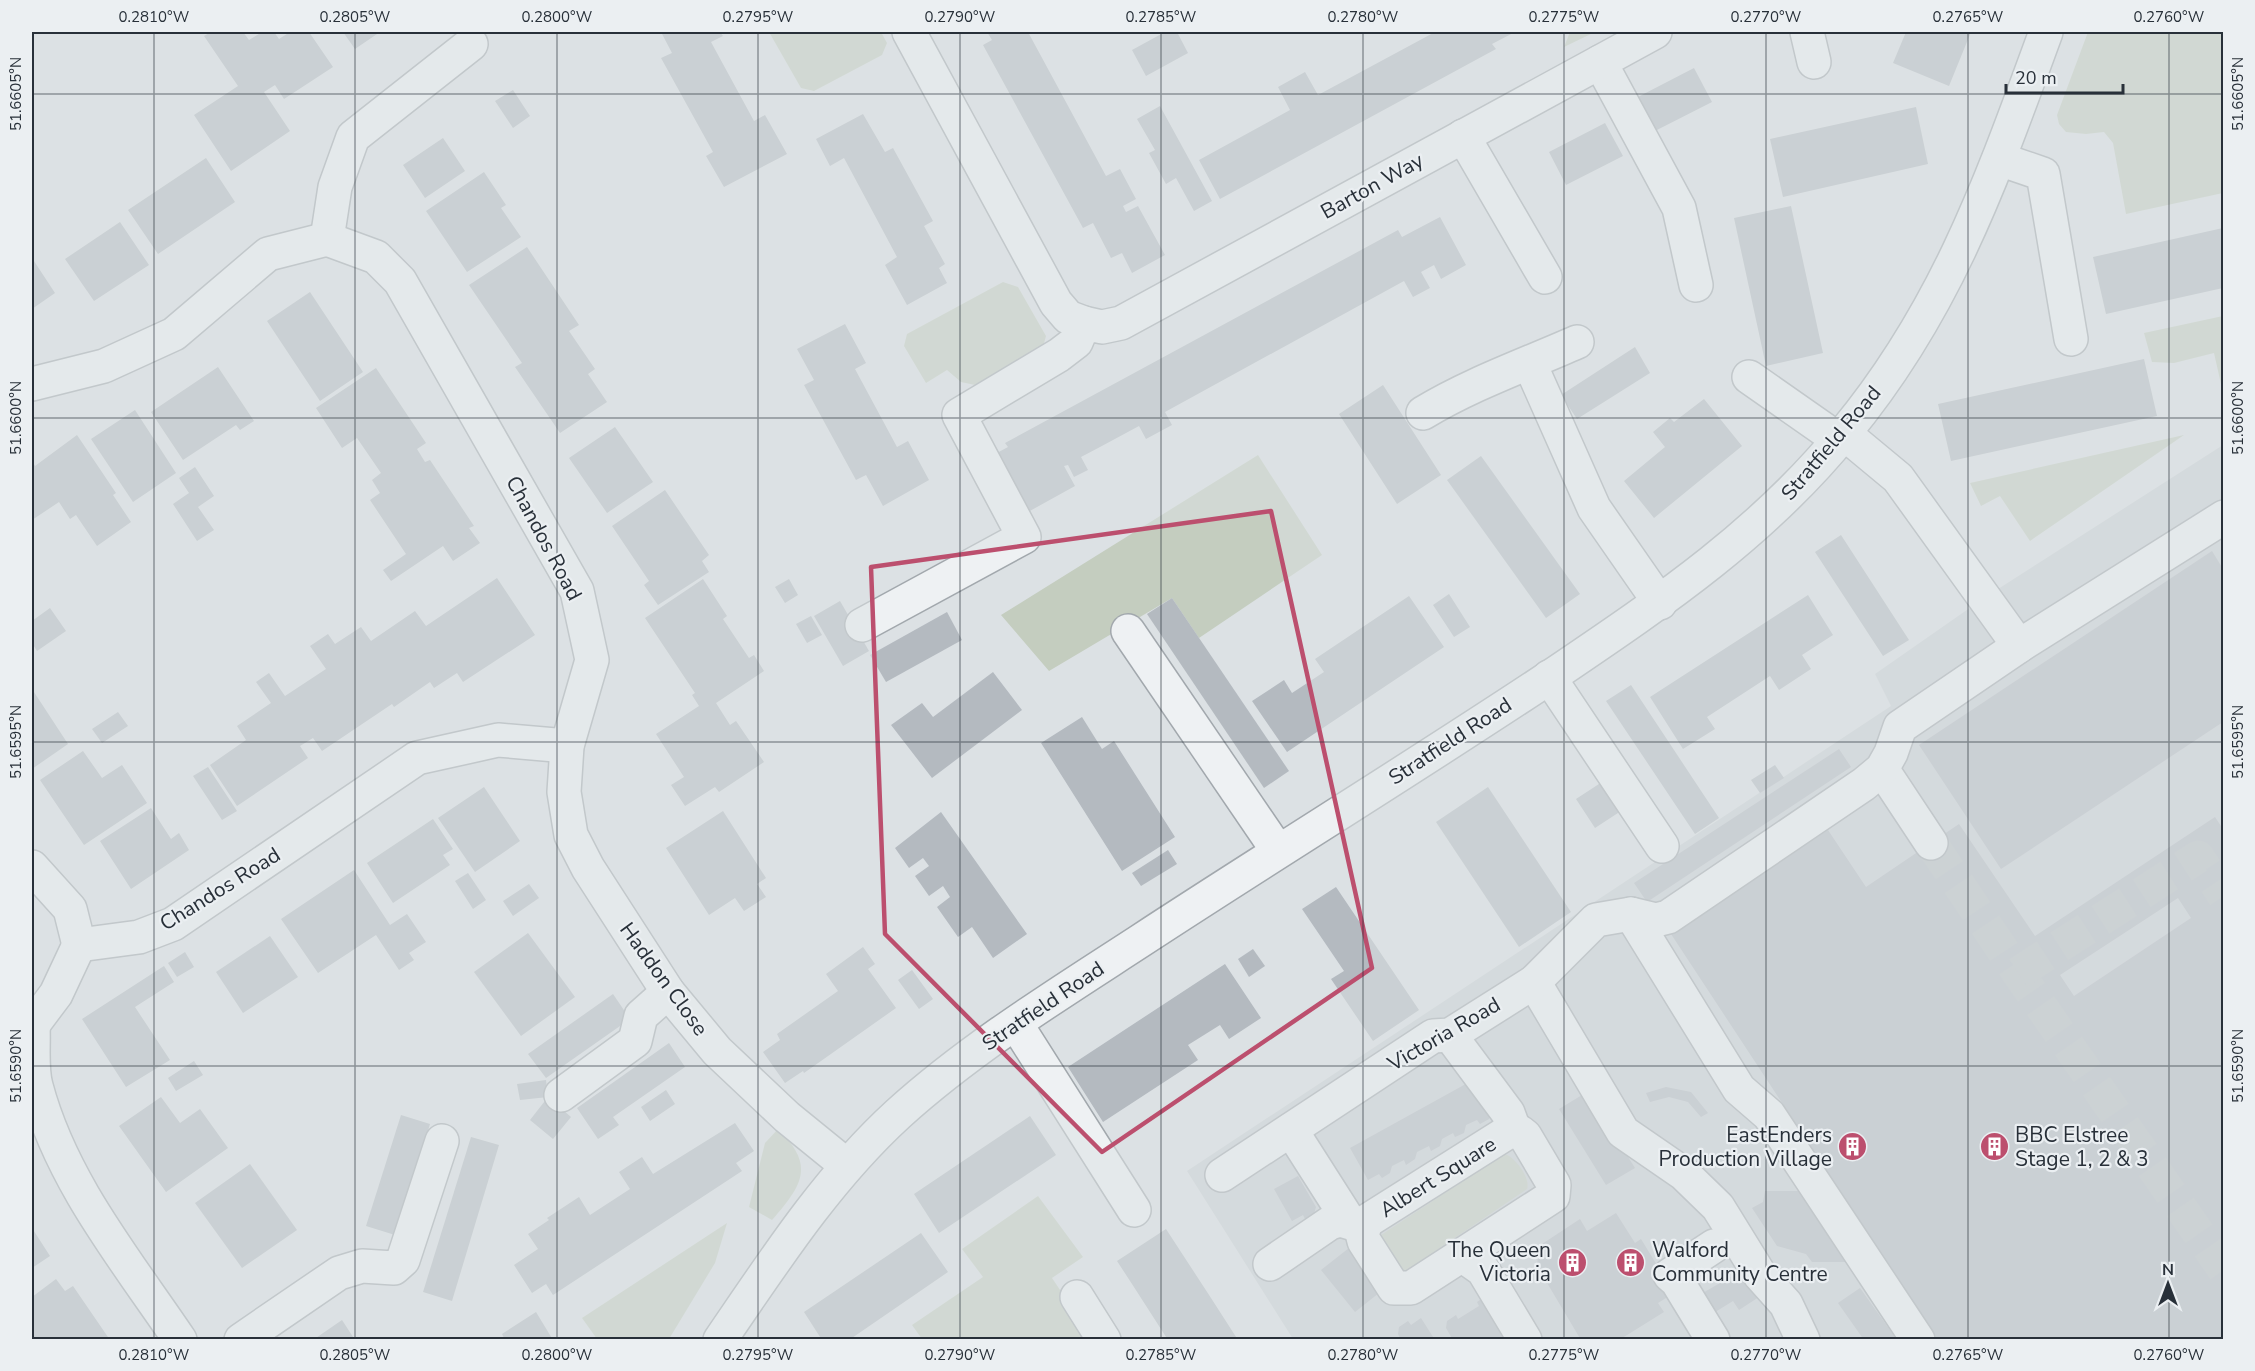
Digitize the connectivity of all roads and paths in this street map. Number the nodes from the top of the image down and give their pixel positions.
1 (909, 32) edge
2 (1655, 32) edge
3 (2046, 32) edge
4 (471, 44) dead end
5 (1600, 62) junction
6 (1463, 136) junction
7 (1999, 159) junction
8 (327, 239) junction
9 (1545, 278) dead end
10 (1696, 285) dead end
11 (1084, 323) junction
12 (2071, 339) dead end
13 (1576, 342) dead end
14 (1530, 364) junction
15 (1749, 377) dead end
16 (32, 384) edge
17 (1423, 413) dead end
18 (1842, 437) junction
19 (2223, 517) edge
20 (1660, 603) junction
21 (862, 625) dead end
22 (1128, 631) dead end
23 (2019, 646) junction
24 (1549, 677) junction
25 (567, 746) junction
26 (1882, 769) junction
27 (1931, 843) tunnel mouth
28 (1662, 846) dead end
29 (1278, 851) junction
30 (32, 867) edge
31 (1631, 914) junction
32 (79, 945) junction
33 (1534, 982) junction
34 (668, 992) junction
35 (1016, 1024) junction
36 (32, 1027) edge
37 (1450, 1035) junction
38 (561, 1095) dead end
39 (1291, 1130) junction
40 (1515, 1132) junction
41 (442, 1141) dead end
42 (846, 1165) junction
43 (1221, 1175) dead end
44 (1134, 1210) dead end
45 (1357, 1224) junction
46 (1714, 1246) dead end
47 (1463, 1256) junction
48 (1270, 1264) dead end
49 (1077, 1297) dead end
50 (180, 1340) edge
51 (241, 1340) edge
52 (720, 1340) edge
53 (1104, 1340) edge
54 (1525, 1340) edge
55 (1713, 1340) edge
56 (1803, 1340) edge
57 (1918, 1340) edge

1 - 11 street, Barton Way
2 - 5 street, Barton Way
3 - 7 street, Stratfield Road
4 - 8 street
5 - 6 street, Barton Way
5 - 10 street
6 - 9 street
6 - 11 street, Barton Way
7 - 12 street
7 - 18 street, Stratfield Road
8 - 16 street
8 - 25 street, Chandos Road
11 - 21 street
13 - 14 street
14 - 17 street
14 - 20 street
15 - 18 street
18 - 20 street, Stratfield Road
18 - 23 street
19 - 23 street
20 - 24 street, Stratfield Road
22 - 29 street
23 - 26 street
24 - 28 street
24 - 29 street, Stratfield Road
25 - 32 street, Chandos Road
25 - 34 street, Haddon Close
26 - 27 street
26 - 31 street, Victoria Road
29 - 35 street, Stratfield Road
30 - 32 street
31 - 33 street, Victoria Road
31 - 57 street
32 - 36 street
33 - 37 street, Victoria Road
33 - 56 street
34 - 38 street
34 - 42 street, Haddon Close
35 - 42 street, Stratfield Road
35 - 44 street
36 - 50 street
37 - 39 street, Victoria Road
37 - 40 street, Albert Square
39 - 43 street, Victoria Road
39 - 45 street
40 - 45 street, Albert Square
40 - 47 street, Albert Square
41 - 51 street
42 - 52 street, Stratfield Road
45 - 47 street, Albert Square
45 - 48 street, Albert Square
46 - 55 street
47 - 54 street
49 - 53 street

